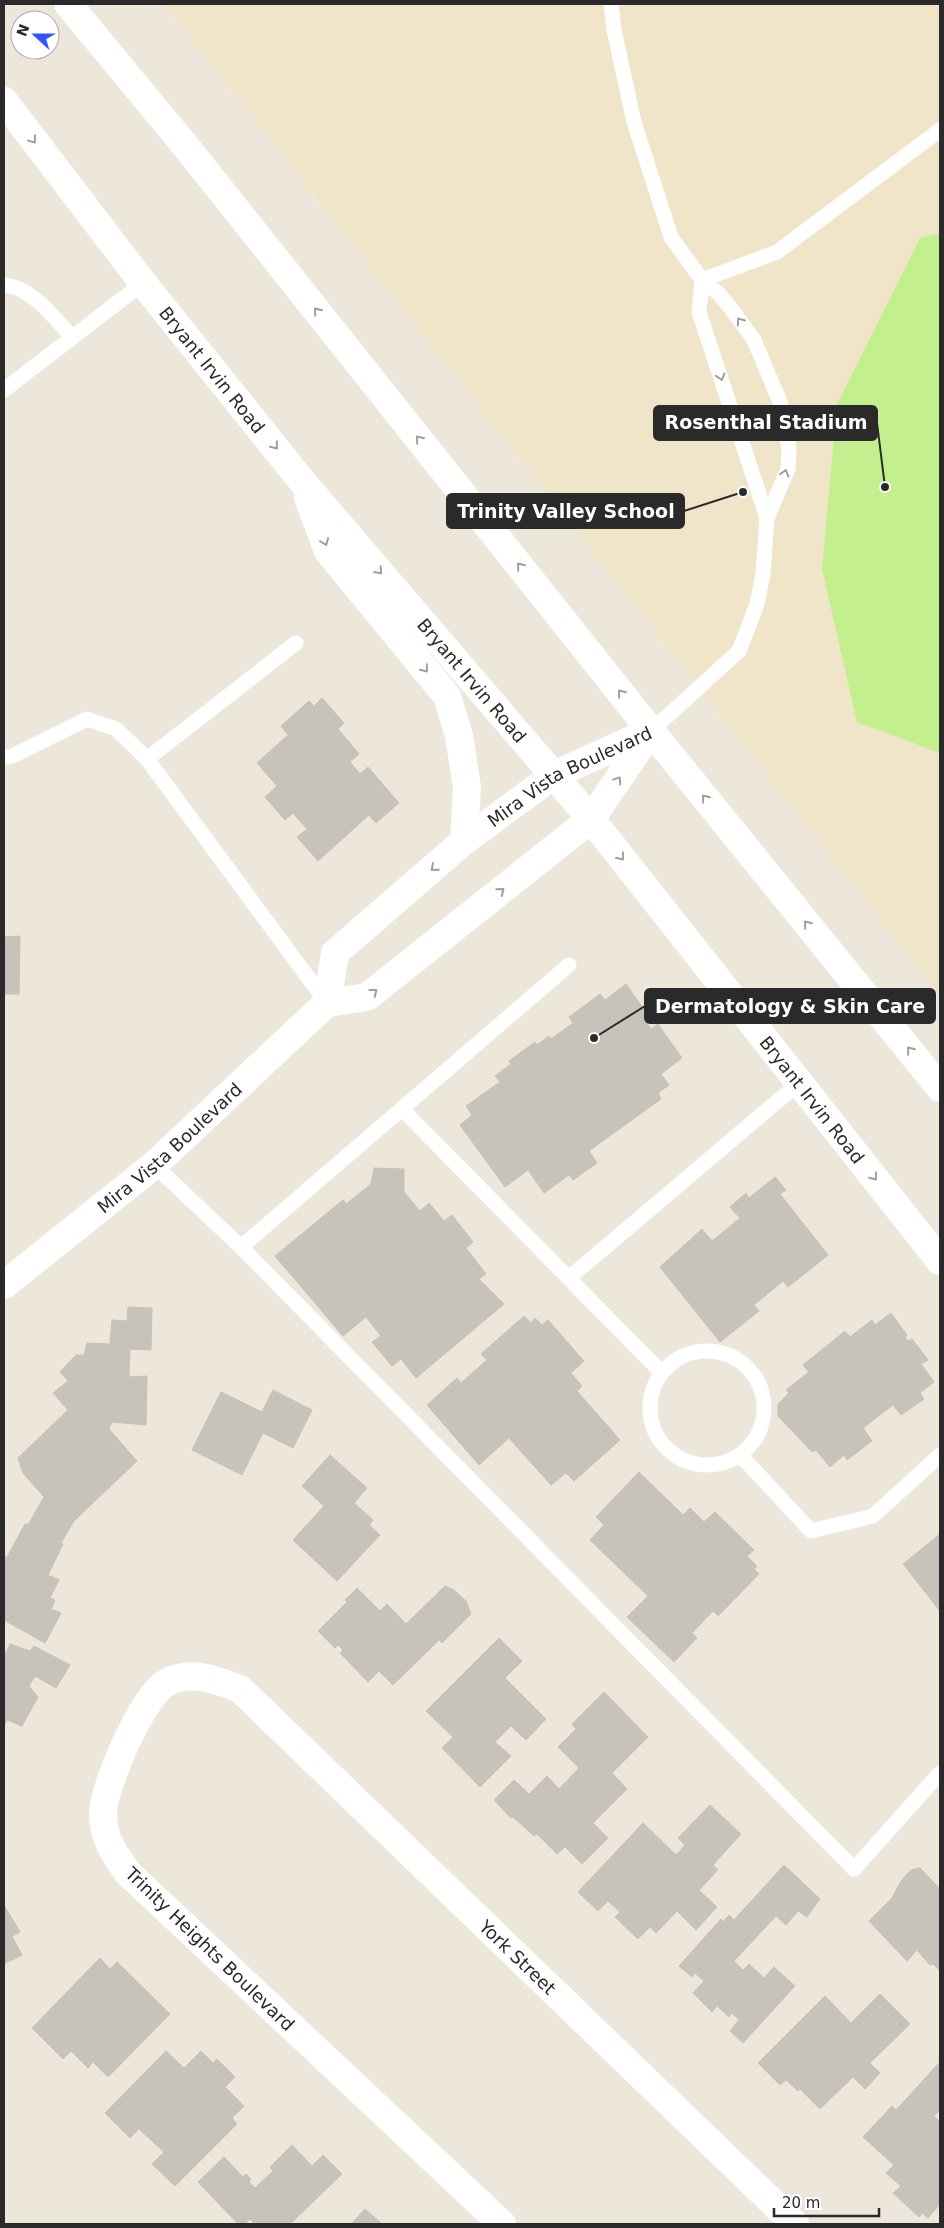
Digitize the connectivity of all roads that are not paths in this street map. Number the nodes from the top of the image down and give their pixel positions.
1 (68, 4) edge
2 (611, 4) edge
3 (4, 101) edge
4 (940, 130) edge
5 (702, 280) junction
6 (143, 283) junction
7 (4, 285) edge
8 (72, 337) junction
9 (4, 390) edge
10 (301, 480) junction
11 (767, 518) junction
12 (296, 643) dead end
13 (651, 731) junction
14 (4, 756) edge
15 (147, 760) junction
16 (554, 775) junction
17 (591, 819) junction
18 (464, 841) junction
19 (569, 965) dead end
20 (327, 1003) junction
21 (800, 1082) junction
22 (940, 1088) edge
23 (402, 1109) junction
24 (154, 1165) junction
25 (241, 1247) junction
26 (940, 1261) edge
27 (569, 1278) junction
28 (4, 1285) edge
29 (661, 1372) junction
30 (940, 1454) edge
31 (740, 1456) junction
32 (240, 1689) joint
33 (940, 1773) edge
34 (502, 2224) edge
35 (794, 2224) edge

13 -> 1 main road
2 - 5 lane
3 -> 6 main road, Bryant Irvin Road
4 - 5 lane
5 -> 11 lane
11 -> 5 lane
6 - 8 lane
6 -> 10 main road, Bryant Irvin Road
7 - 8 lane
8 - 9 lane
10 -> 16 main road, Bryant Irvin Road
10 -> 18 main road
11 - 13 lane
12 - 15 lane
13 - 16 main road, Mira Vista Boulevard
17 -> 13 main road, Mira Vista Boulevard
22 -> 13 main road
14 - 15 lane
15 - 20 lane
16 - 17 main road, Bryant Irvin Road
16 - 18 main road, Mira Vista Boulevard
20 -> 17 main road, Mira Vista Boulevard
17 -> 21 main road, Bryant Irvin Road
18 -> 20 main road, Mira Vista Boulevard
19 - 23 lane
20 - 24 main road, Mira Vista Boulevard
21 -> 26 main road, Bryant Irvin Road
21 - 27 lane
23 - 25 lane
23 - 27 lane
24 - 25 lane
24 - 28 main road, Mira Vista Boulevard
25 - 33 lane
27 - 29 lane
29 - 31 lane
29 - 31 lane
30 - 31 lane
32 - 34 main road, Trinity Heights Boulevard
32 - 35 main road, York Street

